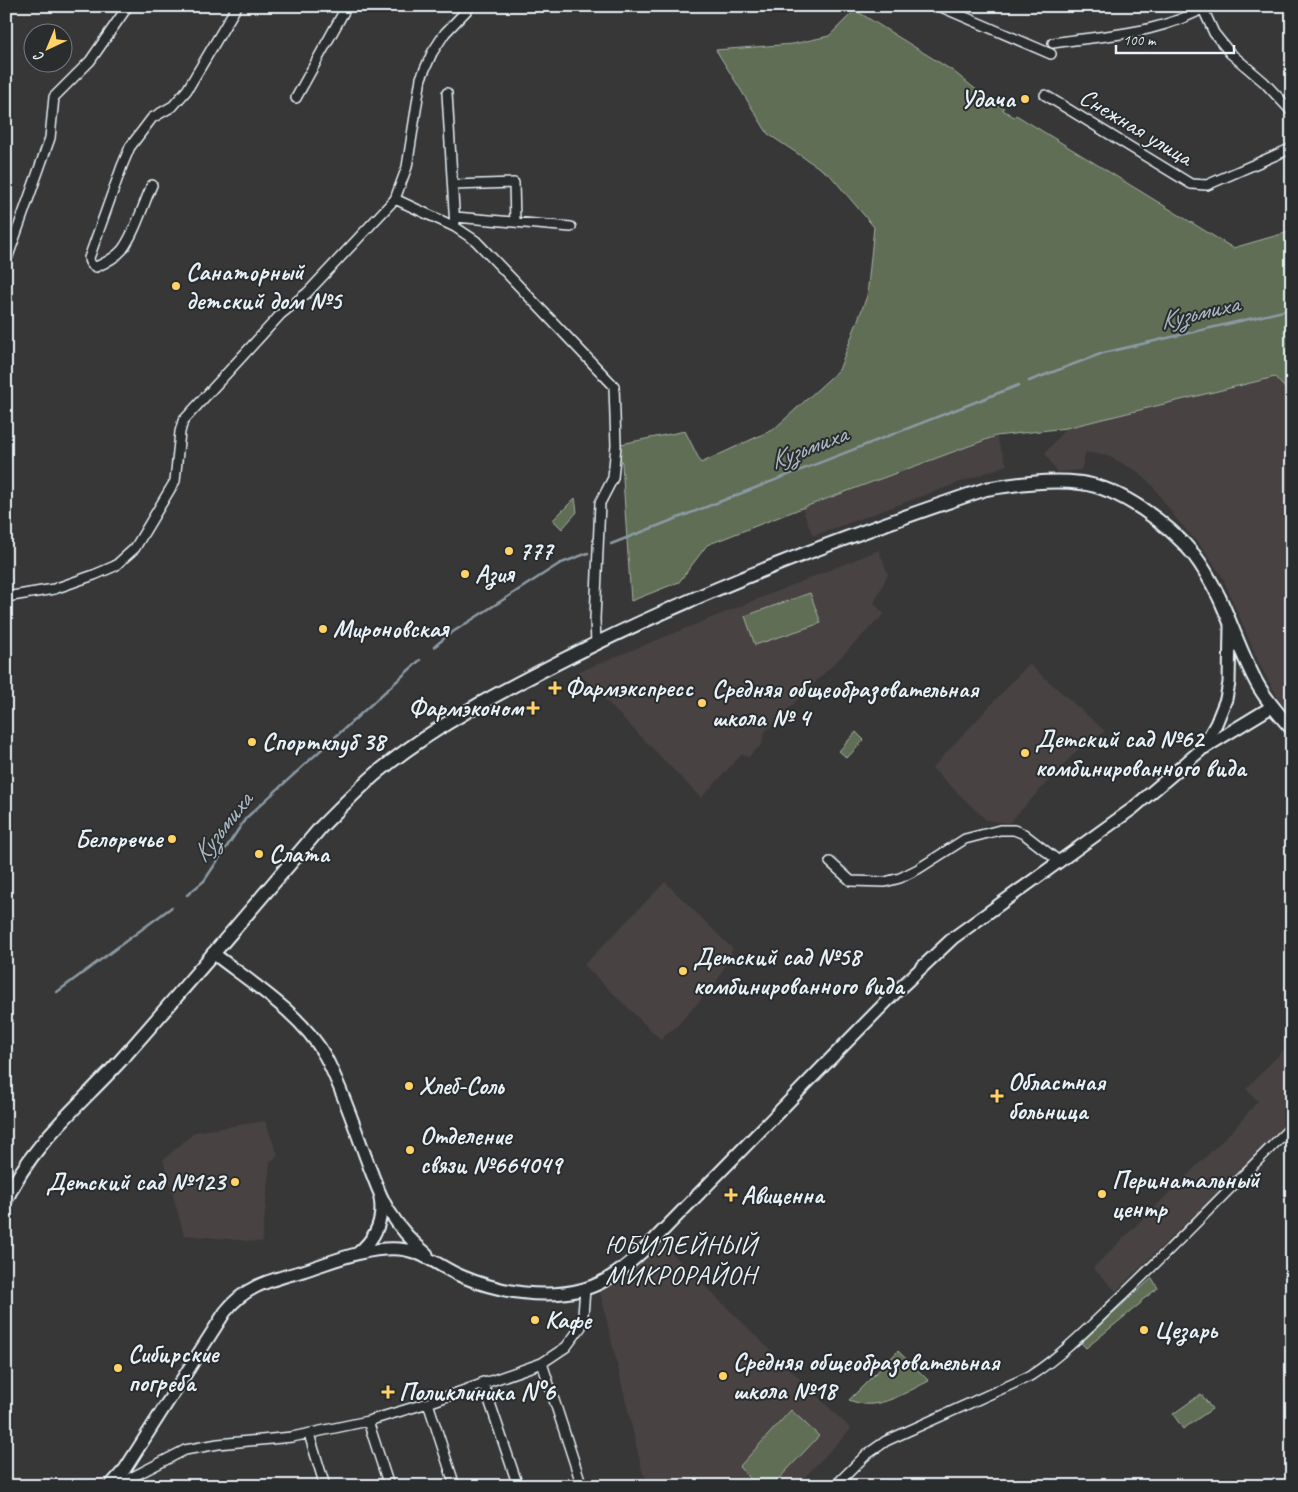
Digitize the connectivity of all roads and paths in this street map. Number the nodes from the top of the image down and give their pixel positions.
1 (128, 6) edge
2 (237, 6) edge
3 (347, 6) edge
4 (471, 6) edge
5 (939, 6) edge
6 (1205, 7) edge
7 (1053, 43) dead end
8 (1051, 54) dead end
9 (447, 93) dead end
10 (1045, 95) dead end
11 (296, 98) dead end
12 (1292, 112) edge
13 (1292, 148) edge
14 (152, 185) dead end
15 (453, 185) junction
16 (395, 199) junction
17 (455, 222) junction
18 (515, 222) junction
19 (570, 227) dead end
20 (6, 262) edge
21 (6, 597) edge
22 (1230, 623) junction
23 (596, 644) junction
24 (1273, 706) junction
25 (1292, 729) edge
26 (1201, 750) junction
27 (830, 862) dead end
28 (1060, 862) junction
29 (213, 953) junction
30 (1292, 1126) edge
31 (379, 1191) junction
32 (6, 1200) edge
33 (358, 1253) junction
34 (433, 1260) junction
35 (585, 1289) junction
36 (542, 1363) junction
37 (483, 1382) junction
38 (428, 1403) junction
39 (368, 1421) junction
40 (309, 1434) junction
41 (110, 1486) edge
42 (115, 1486) edge
43 (325, 1486) edge
44 (389, 1486) edge
45 (455, 1486) edge
46 (518, 1486) edge
47 (582, 1486) edge
48 (834, 1486) edge

1 - 20 street
2 - 14 street
3 - 11 street
4 - 16 street
5 - 8 street
6 - 7 street
6 - 12 street
9 - 15 street
10 - 13 street, Снежная улица
15 - 17 street
15 - 18 street
16 - 17 street
16 - 21 street
17 - 18 street
17 - 23 street
18 - 19 street
22 - 23 main road
22 - 24 main road
22 - 26 street
23 - 29 main road
24 - 25 main road
24 - 26 street
26 - 28 street
27 - 28 street
28 - 35 street
29 - 31 street
29 - 32 main road
30 - 48 street
31 - 33 street
31 - 34 street
33 - 34 street
33 - 41 street
34 - 35 street
35 - 36 street
36 - 37 street
36 - 47 street
37 - 38 street
37 - 46 street
38 - 39 street
38 - 45 street
39 - 40 street
39 - 44 street
40 - 42 street
40 - 43 street

